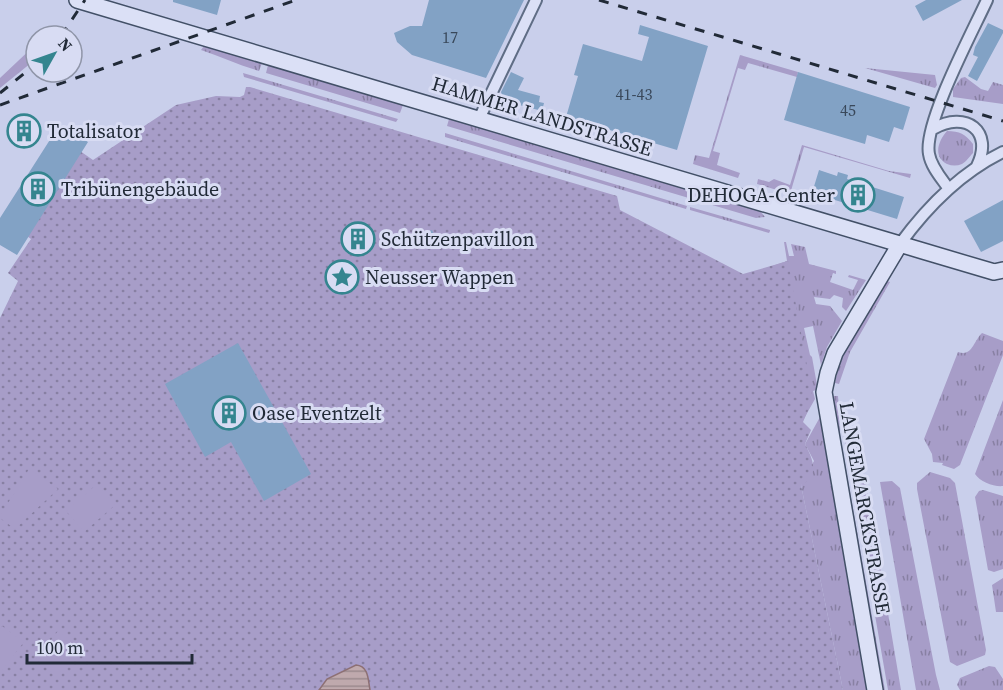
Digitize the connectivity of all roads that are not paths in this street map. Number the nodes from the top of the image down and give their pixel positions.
1 (77, 0) edge
2 (536, 0) edge
3 (987, 0) edge
4 (102, 4) edge
5 (479, 119) junction
6 (933, 129) junction
7 (1003, 152) edge
8 (977, 166) junction
9 (949, 189) junction
10 (900, 244) junction
11 (1000, 274) edge
12 (875, 690) edge

1 - 4 main road, HAMMER LANDSTRASSE
2 - 5 street
3 - 6 street
4 - 5 main road, HAMMER LANDSTRASSE
5 - 10 main road, HAMMER LANDSTRASSE
6 - 8 street
6 - 9 street
7 - 8 street
8 - 9 street
9 - 10 street
10 - 11 main road, HAMMER LANDSTRASSE
10 - 12 main road, LANGEMARCKSTRASSE

